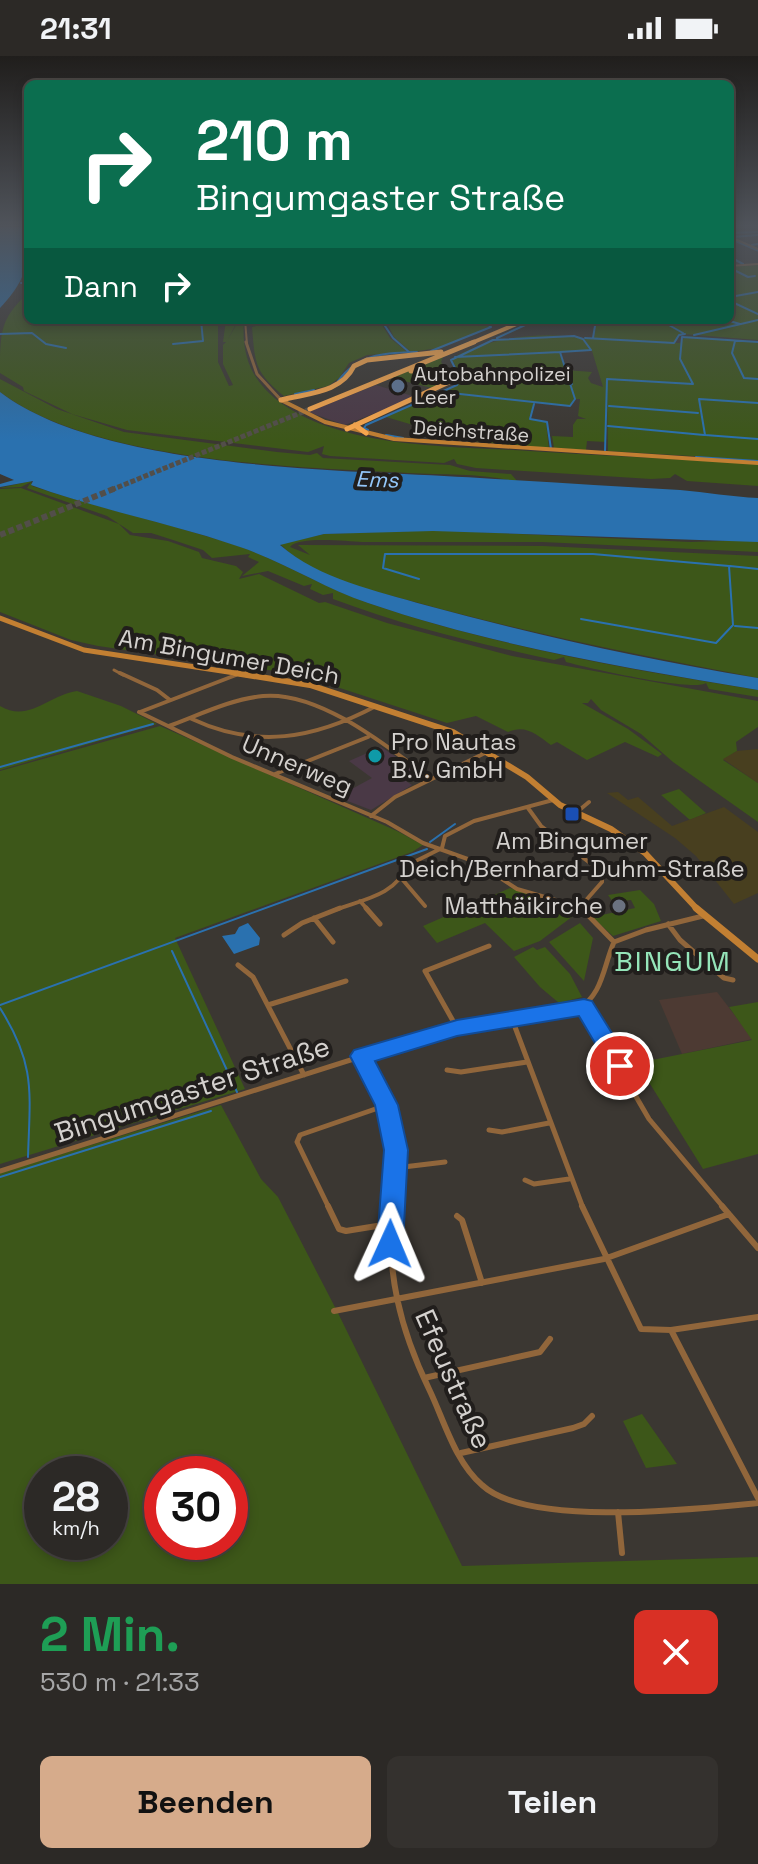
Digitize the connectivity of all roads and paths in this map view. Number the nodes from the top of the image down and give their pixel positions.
1 (246, 324) edge
2 (511, 324) edge
3 (516, 324) edge
4 (454, 350) junction
5 (362, 362) junction
6 (394, 375) junction
7 (379, 379) junction
8 (449, 382) junction
9 (292, 398) junction
10 (281, 400) junction
11 (293, 408) junction
12 (355, 425) junction
13 (347, 429) junction
14 (366, 433) junction
15 (758, 463) edge
16 (0, 618) edge
17 (114, 670) dead end
18 (238, 673) junction
19 (170, 700) junction
20 (377, 706) junction
21 (192, 719) junction
22 (346, 719) junction
23 (167, 727) junction
24 (368, 737) junction
25 (487, 752) junction
26 (275, 774) junction
27 (431, 779) junction
28 (553, 800) junction
29 (589, 802) dead end
30 (528, 808) junction
31 (577, 812) junction
32 (371, 816) junction
33 (442, 848) junction
34 (402, 879) junction
35 (360, 901) junction
36 (425, 906) dead end
37 (580, 907) junction
38 (703, 916) junction
39 (314, 918) junction
40 (380, 924) dead end
41 (668, 924) junction
42 (284, 935) dead end
43 (333, 942) dead end
44 (614, 942) junction
45 (489, 946) dead end
46 (758, 959) edge
47 (238, 965) dead end
48 (733, 980) dead end
49 (346, 981) dead end
50 (268, 1005) junction
51 (584, 1007) junction
52 (512, 1019) junction
53 (457, 1028) junction
54 (362, 1056) junction
55 (527, 1062) junction
56 (447, 1070) dead end
57 (304, 1075) junction
58 (387, 1105) junction
59 (549, 1123) junction
60 (489, 1130) dead end
61 (445, 1162) dead end
62 (395, 1168) junction
63 (0, 1171) edge
64 (569, 1179) junction
65 (525, 1180) dead end
66 (729, 1214) junction
67 (457, 1216) dead end
68 (389, 1224) junction
69 (758, 1248) edge
70 (604, 1259) junction
71 (482, 1283) junction
72 (397, 1301) junction
73 (334, 1311) dead end
74 (758, 1317) edge
75 (671, 1330) junction
76 (550, 1339) dead end
77 (424, 1378) junction
78 (592, 1416) dead end
79 (461, 1453) junction
80 (758, 1500) edge
81 (618, 1512) junction
82 (622, 1553) dead end

1 - 10 street, Deichstraße
2 - 4 highway
3 - 4 highway
4 - 5 highway
4 - 6 highway
4 - 7 highway
4 - 8 highway
5 - 7 highway
5 - 9 highway
6 - 7 highway
6 - 8 highway
8 - 12 highway
9 - 10 highway
9 - 11 highway
10 - 11 main road, Deichstraße
11 - 13 main road, Deichstraße
12 - 13 highway
12 - 14 highway
13 - 14 main road, Deichstraße
14 - 15 main road, Deichstraße
16 - 18 main road, Am Bingumer Deich
17 - 19 street
18 - 19 street
18 - 20 main road, Am Bingumer Deich
19 - 23 street, Unnerweg
20 - 22 street
20 - 25 main road, Am Bingumer Deich
21 - 22 street
21 - 22 street
21 - 23 street
22 - 24 street
23 - 26 street, Unnerweg
24 - 26 street
24 - 27 street
25 - 27 street
25 - 28 main road, Am Bingumer Deich
26 - 32 street, Unnerweg
27 - 32 street
28 - 30 street
28 - 31 main road, Am Bingumer Deich
29 - 31 street
30 - 33 street
30 - 37 street
31 - 38 main road, Am Bingumer Deich
32 - 33 street, Unnerweg
33 - 34 street
33 - 37 street, Unnerweg
34 - 35 street
34 - 36 street
35 - 39 street
35 - 40 street
37 - 44 street
38 - 41 street
38 - 46 main road, Am Bingumer Deich
39 - 42 street
39 - 43 street
41 - 44 street
41 - 48 street
44 - 51 street
45 - 53 street
47 - 50 street
49 - 50 street
50 - 57 street
51 - 52 street, Bingumgaster Straße
51 - 66 street
52 - 53 street, Bingumgaster Straße
52 - 55 street
53 - 54 street, Bingumgaster Straße
54 - 57 street, Bingumgaster Straße
54 - 58 street, Efeustraße
55 - 56 street
55 - 59 street
57 - 63 street, Bingumgaster Straße
58 - 62 street, Efeustraße
58 - 68 street
59 - 60 street
59 - 64 street
61 - 62 street
62 - 68 street, Efeustraße
64 - 65 street
64 - 70 street
66 - 69 street
66 - 70 street
67 - 71 street
68 - 72 street, Efeustraße
70 - 71 street
70 - 75 street
71 - 72 street
72 - 73 street
72 - 77 street, Efeustraße
74 - 75 street
75 - 80 street
76 - 77 street
77 - 79 street, Efeustraße
78 - 79 street
79 - 81 street, Efeustraße
80 - 81 street, Efeustraße
81 - 82 street

